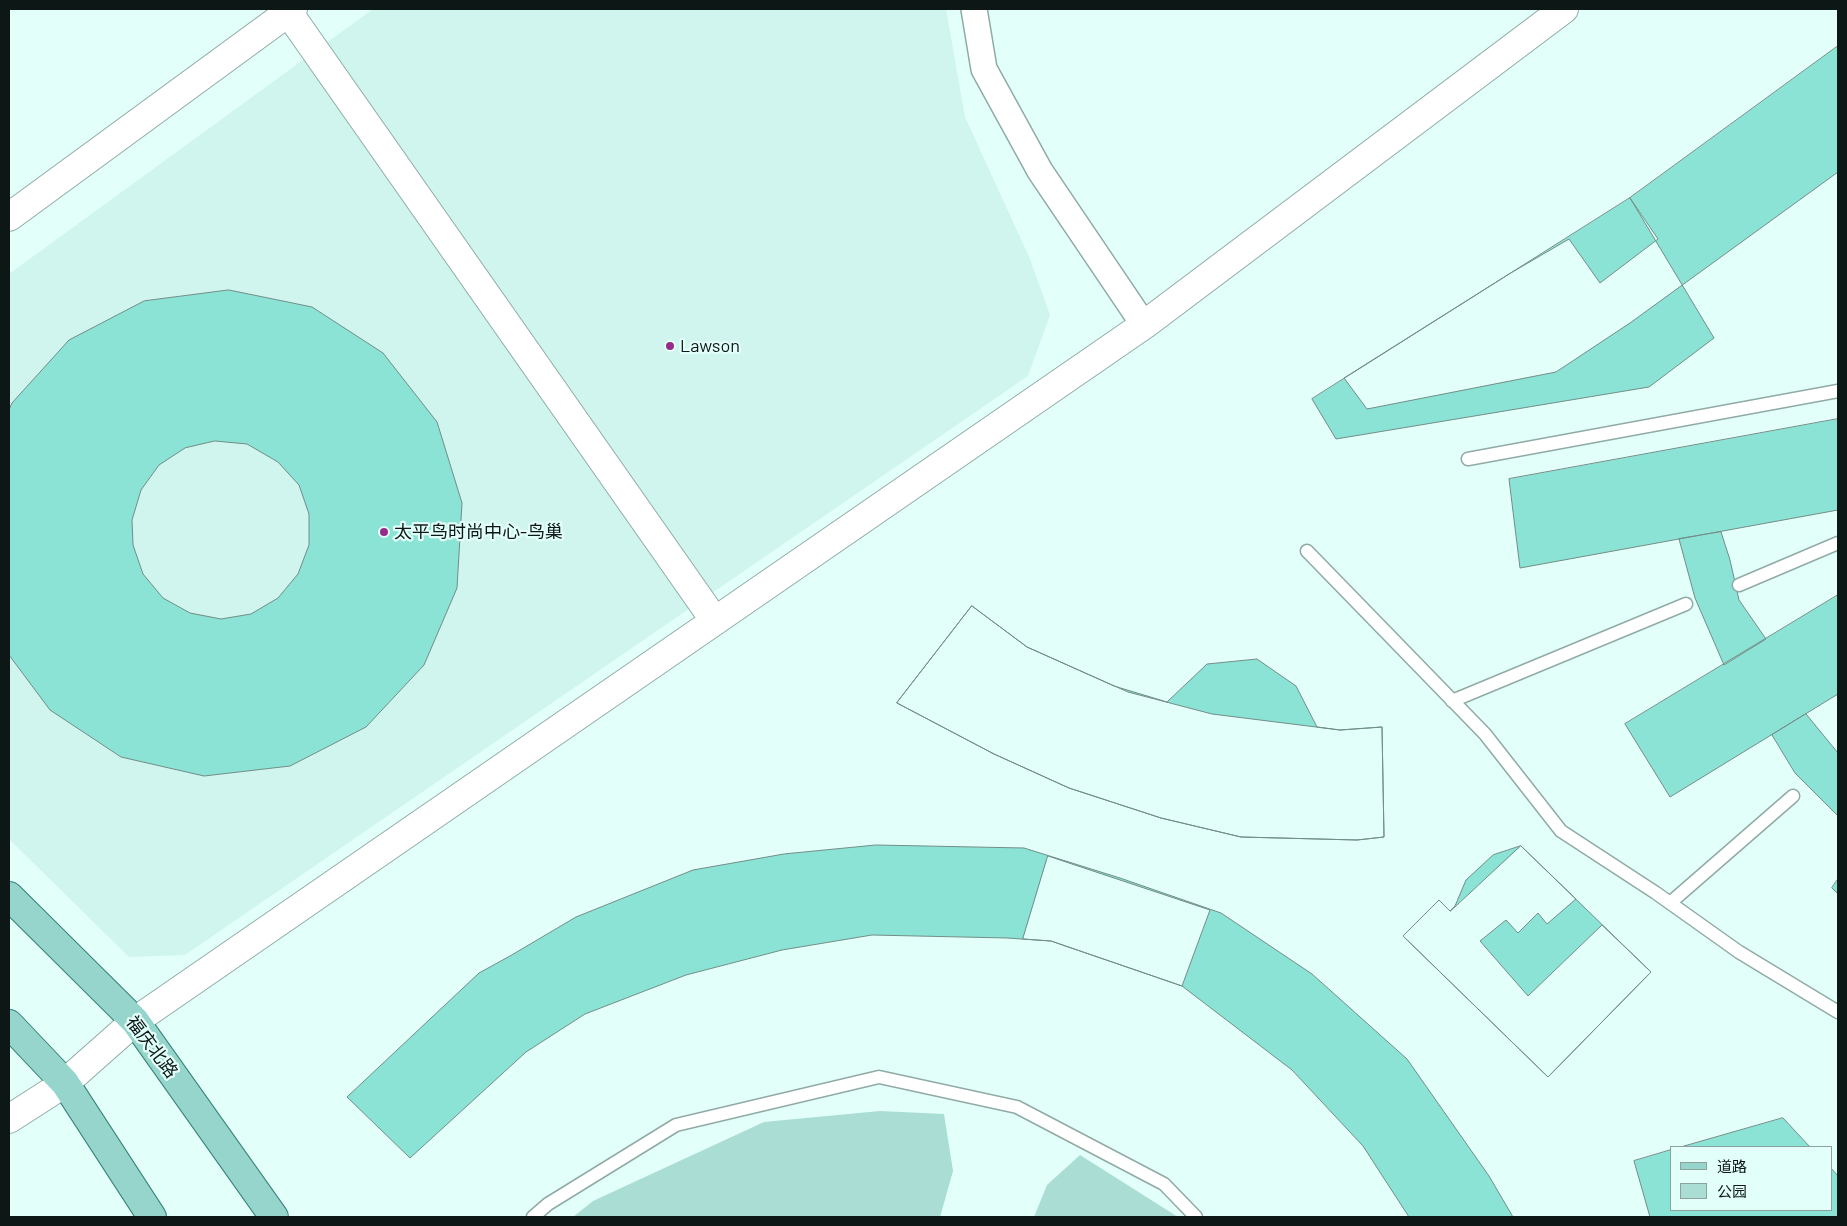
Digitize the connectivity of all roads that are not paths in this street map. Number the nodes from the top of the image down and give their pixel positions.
1 (974, 9) edge
2 (1564, 9) edge
3 (289, 10) edge
4 (9, 217) edge
5 (1144, 325) junction
6 (1838, 391) edge
7 (1468, 459) dead end
8 (1838, 543) edge
9 (1307, 551) dead end
10 (1739, 585) dead end
11 (1686, 604) dead end
12 (715, 621) junction
13 (1452, 701) junction
14 (1793, 796) dead end
15 (9, 896) edge
16 (1670, 903) junction
17 (1838, 1012) edge
18 (135, 1021) junction
19 (9, 1024) edge
20 (65, 1083) junction
21 (9, 1119) edge
22 (152, 1217) edge
23 (274, 1217) edge
24 (533, 1217) edge
25 (1196, 1217) edge

1 - 5 street
2 - 5 street
3 - 4 street
3 - 12 street
5 - 12 street
6 - 7 lane
8 - 10 lane
9 - 13 lane
11 - 13 lane
12 - 18 street
13 - 16 lane
14 - 16 lane
15 - 18 main road, 福庆北路
16 - 17 lane
18 - 20 street
18 - 23 main road, 福庆北路
19 - 20 main road
20 - 21 street
20 - 22 main road
24 - 25 lane

